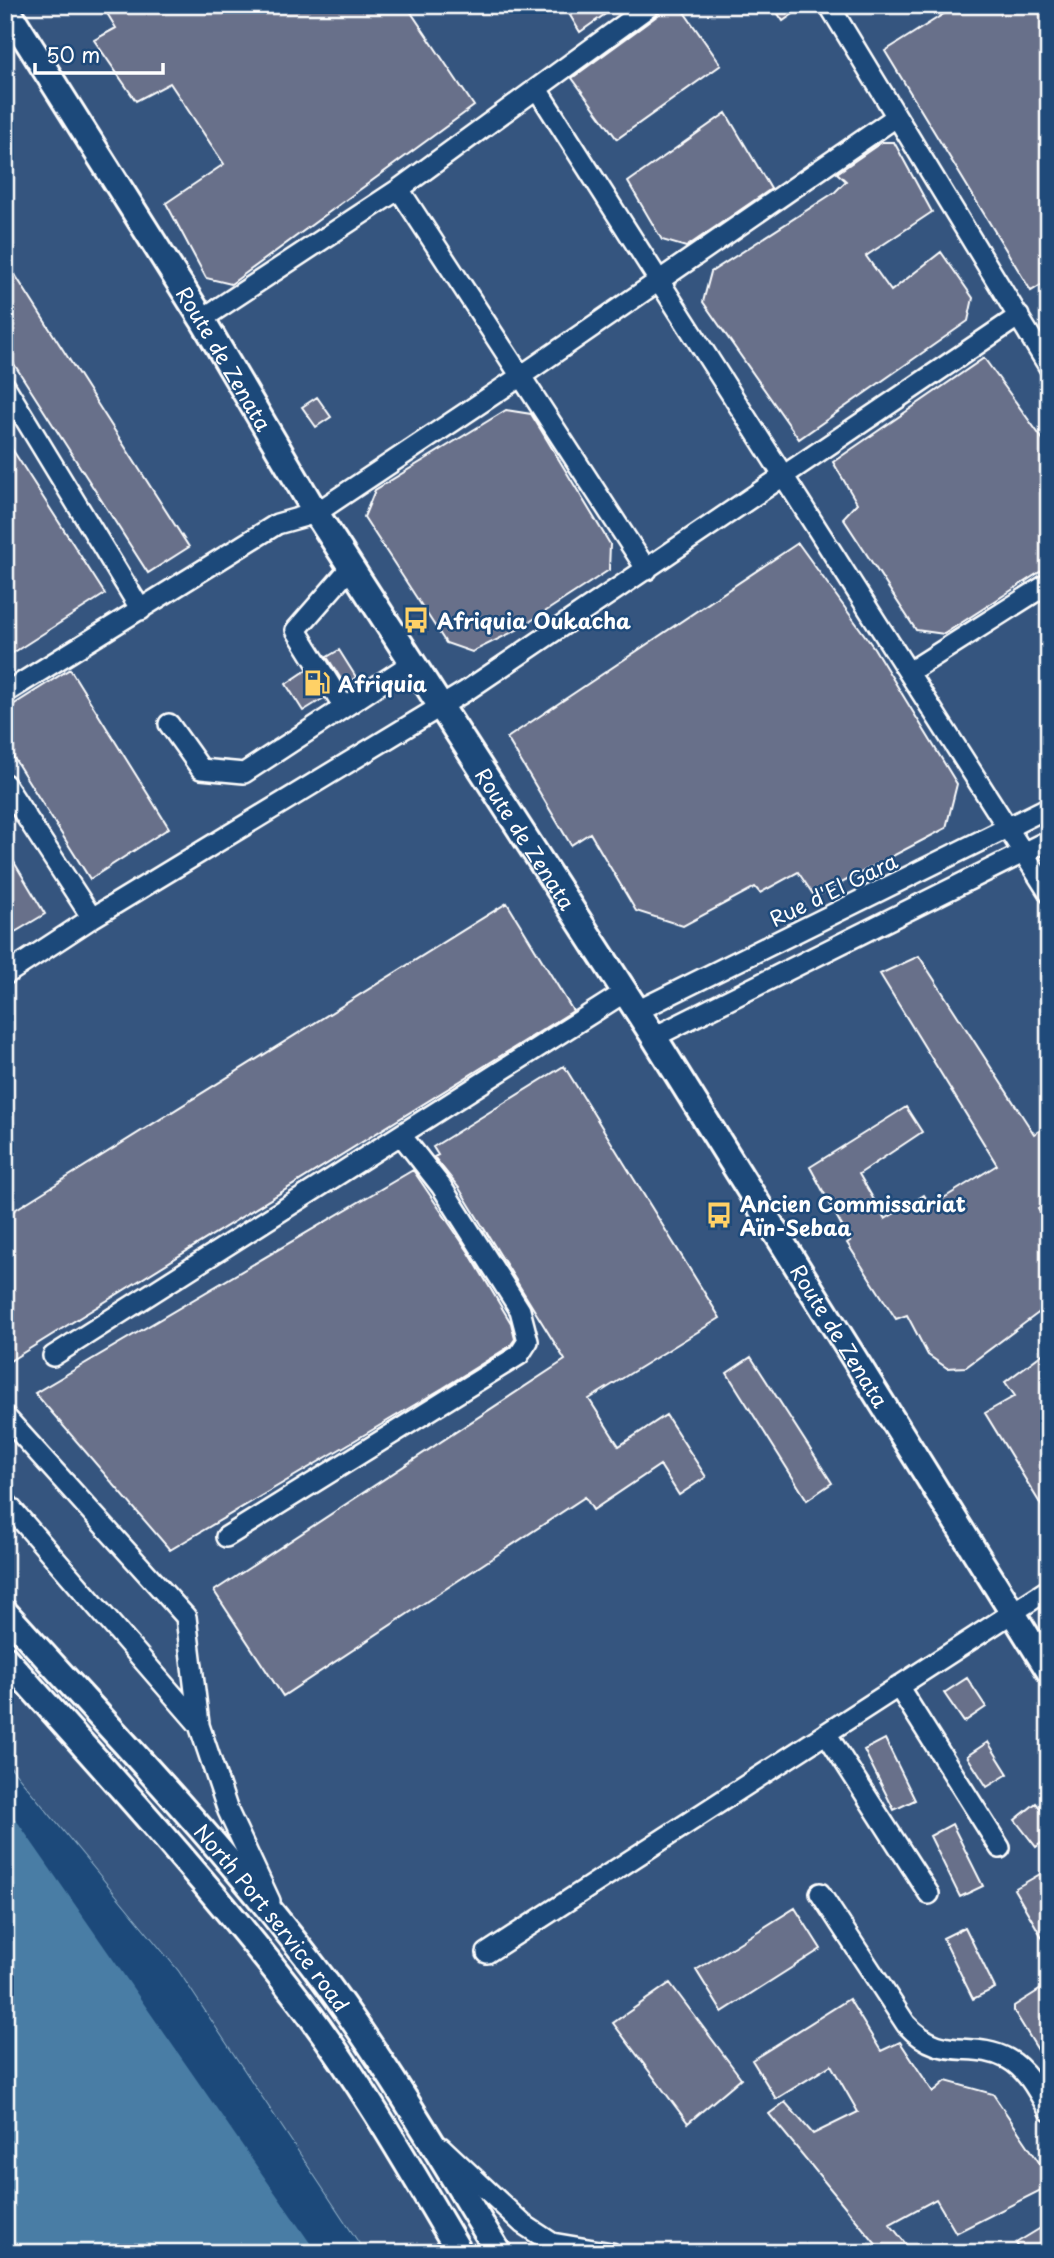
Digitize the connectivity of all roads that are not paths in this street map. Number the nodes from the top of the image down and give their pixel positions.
1 (651, 5) edge
2 (830, 5) edge
3 (5, 6) edge
4 (537, 89) junction
5 (896, 117) junction
6 (400, 189) junction
7 (661, 280) junction
8 (1019, 316) junction
9 (202, 318) junction
10 (1049, 367) edge
11 (521, 376) junction
12 (5, 386) edge
13 (784, 477) junction
14 (316, 513) junction
15 (351, 567) junction
16 (647, 570) junction
17 (1049, 583) edge
18 (141, 610) junction
19 (412, 663) junction
20 (909, 672) junction
21 (5, 693) edge
22 (344, 707) junction
23 (440, 707) junction
24 (169, 723) dead end
25 (5, 784) edge
26 (1049, 807) edge
27 (1009, 827) junction
28 (1049, 840) edge
29 (1024, 852) junction
30 (1049, 892) edge
31 (92, 918) junction
32 (5, 975) edge
33 (631, 1002) junction
34 (654, 1037) junction
35 (401, 1135) junction
36 (53, 1356) dead end
37 (5, 1416) edge
38 (5, 1501) edge
39 (226, 1537) dead end
40 (1049, 1589) edge
41 (5, 1612) edge
42 (1011, 1612) junction
43 (5, 1658) edge
44 (1049, 1671) edge
45 (898, 1686) junction
46 (199, 1725) junction
47 (826, 1733) junction
48 (1000, 1848) dead end
49 (820, 1893) dead end
50 (929, 1894) dead end
51 (283, 1927) junction
52 (487, 1953) dead end
53 (1049, 2111) edge
54 (424, 2130) junction
55 (555, 2248) edge
56 (614, 2252) edge
57 (460, 2253) edge
58 (499, 2253) edge

1 - 4 street
2 - 5 street
3 - 9 main road, Route de Zenata
4 - 6 street
4 - 7 street
5 - 7 street
5 - 8 street
6 - 9 street
6 - 11 street
7 - 11 street
7 - 13 street
8 - 10 street
8 - 13 street
9 - 14 main road, Route de Zenata
11 - 14 street
11 - 16 street
12 - 18 street
13 - 16 street
13 - 20 street
14 - 15 main road, Route de Zenata
14 - 18 street
15 - 19 main road, Route de Zenata
15 - 22 street
16 - 23 street
17 - 20 street
18 - 21 street
19 - 22 street
19 - 23 main road, Route de Zenata
20 - 27 street
22 - 24 street
23 - 31 street
23 - 33 main road, Route de Zenata
25 - 31 street
26 - 27 street, Rue d'El Gara
27 - 29 street
27 - 33 street, Rue d'El Gara
28 - 29 street
29 - 30 street
29 - 34 street
31 - 32 street
33 - 34 main road, Route de Zenata
33 - 35 street, Rue d'El Gara
34 - 42 main road, Route de Zenata
35 - 36 street, Rue d'El Gara
35 - 39 street
37 - 46 street
38 - 46 street
40 - 42 street
41 - 51 main road, North Port service road
42 - 44 main road, Route de Zenata
42 - 45 street
43 - 57 main road, North Port service road
45 - 47 street
45 - 48 street
46 - 51 street
47 - 50 street
47 - 52 street
49 - 53 street
51 - 54 main road, North Port service road
54 - 55 street
54 - 58 main road, North Port service road
55 - 56 street

